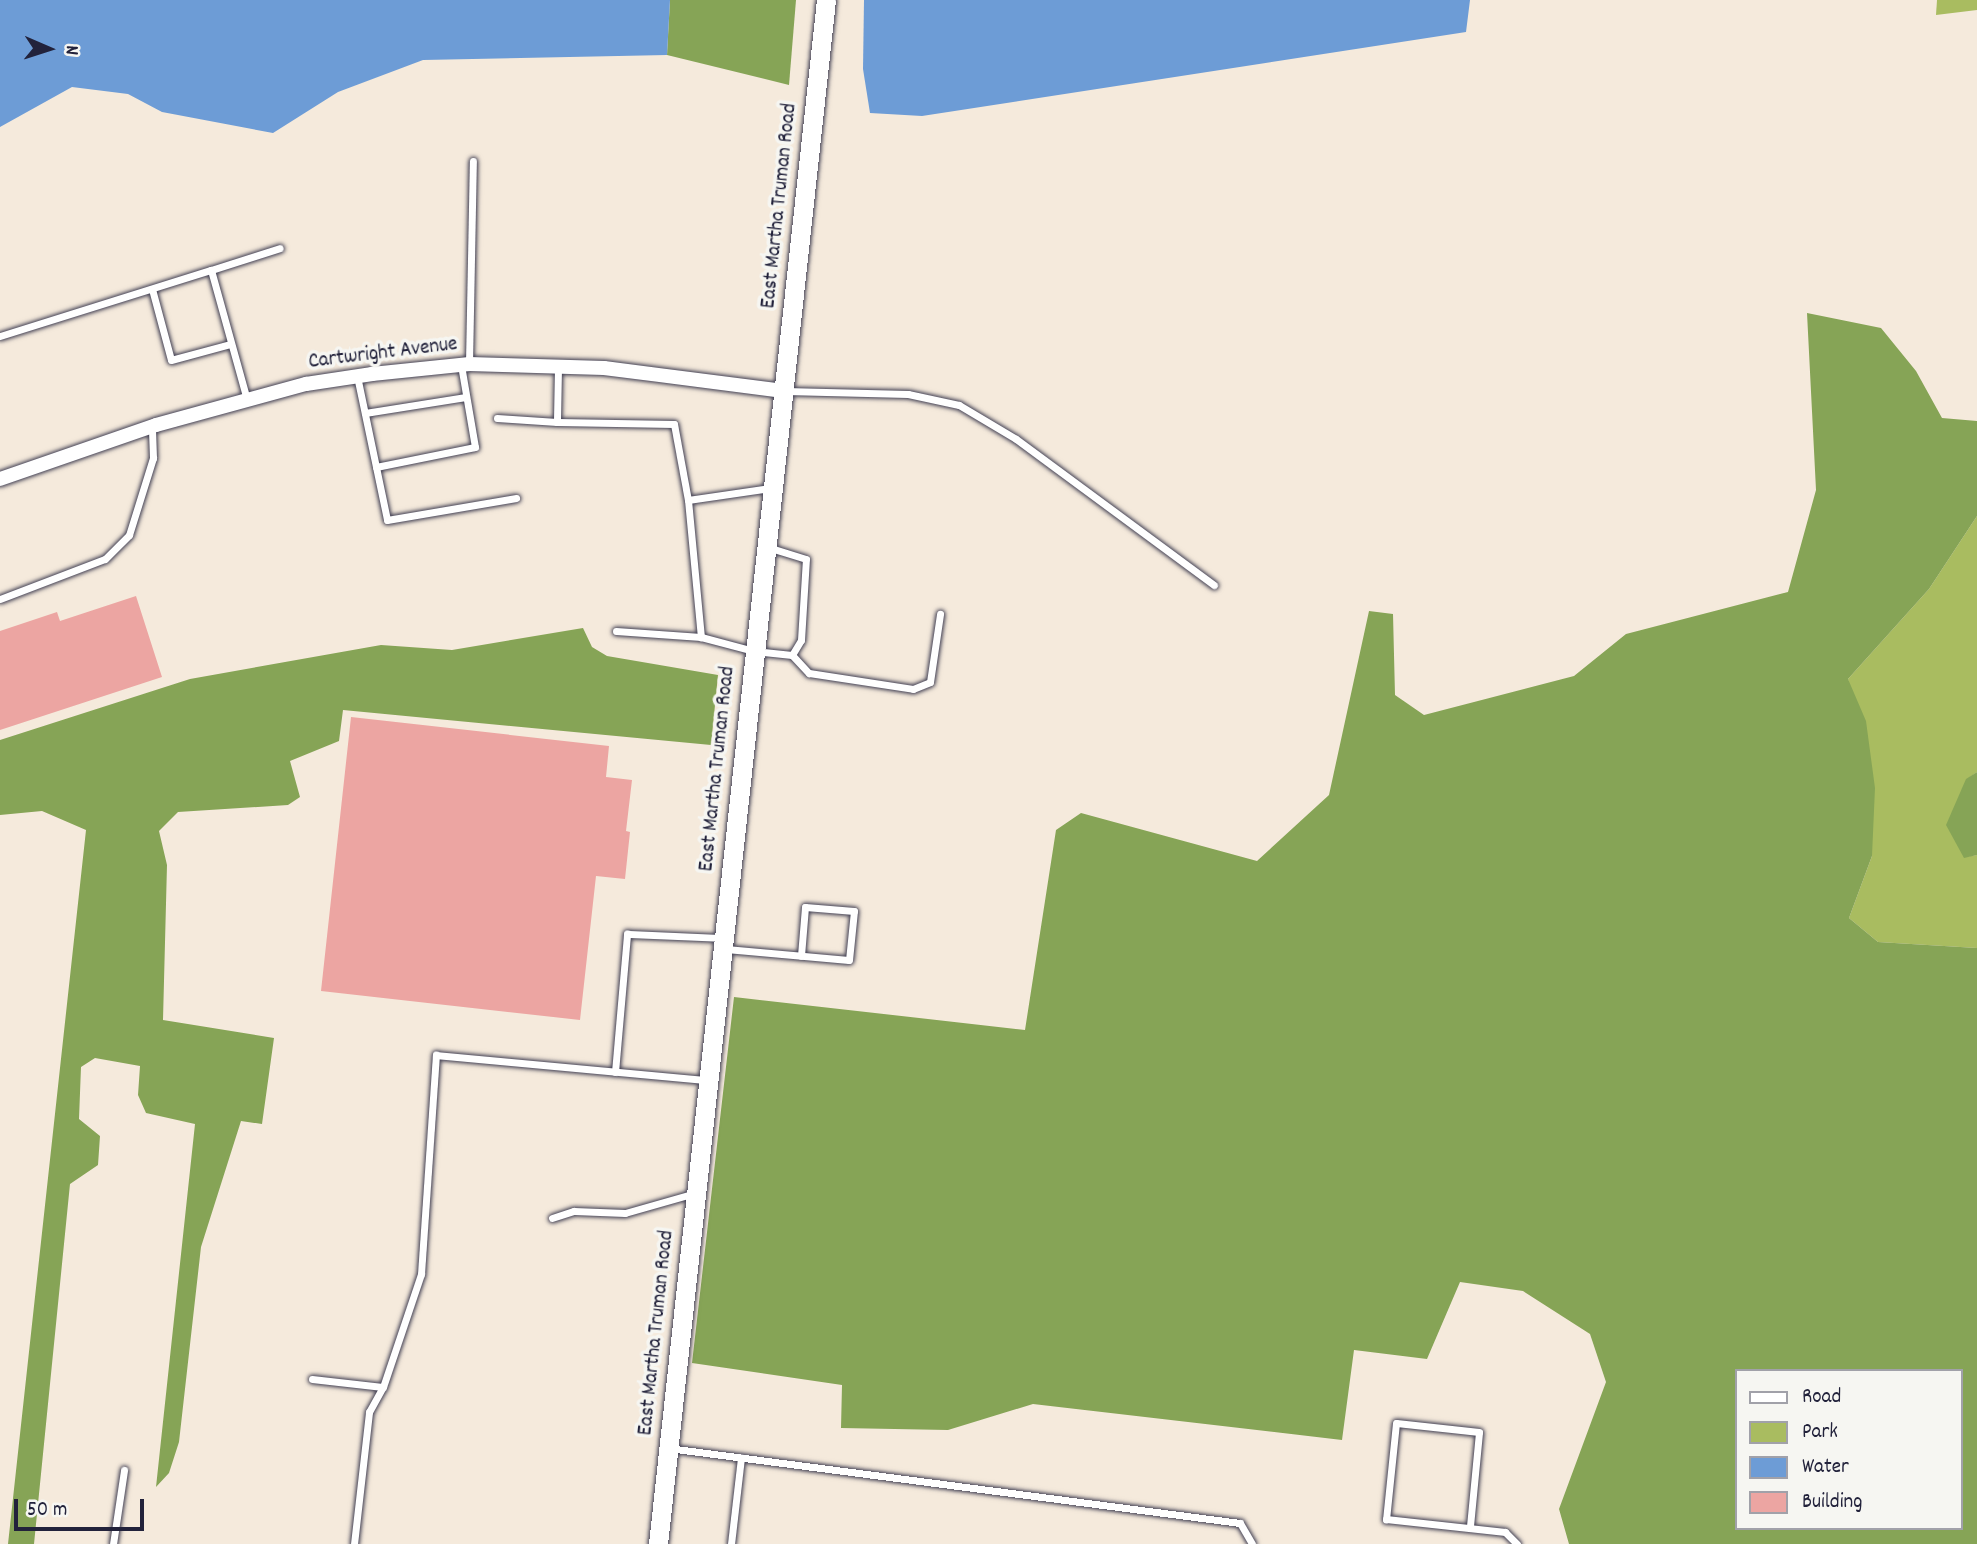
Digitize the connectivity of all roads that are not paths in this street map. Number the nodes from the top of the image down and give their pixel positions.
1 (826, 0) edge
2 (473, 161) dead end
3 (280, 248) dead end
4 (211, 270) junction
5 (152, 289) junction
6 (0, 336) edge
7 (230, 344) junction
8 (465, 365) junction
9 (558, 368) junction
10 (357, 376) junction
11 (784, 391) junction
12 (466, 397) junction
13 (247, 400) junction
14 (365, 413) junction
15 (497, 418) dead end
16 (557, 422) junction
17 (152, 427) junction
18 (376, 467) junction
19 (0, 479) edge
20 (773, 487) junction
21 (516, 498) dead end
22 (688, 500) junction
23 (766, 547) junction
24 (1214, 585) dead end
25 (0, 599) edge
26 (940, 614) dead end
27 (616, 631) dead end
28 (701, 637) junction
29 (754, 651) junction
30 (792, 655) junction
31 (722, 944) junction
32 (801, 956) junction
33 (615, 1072) junction
34 (708, 1080) junction
35 (695, 1193) junction
36 (552, 1218) dead end
37 (312, 1379) dead end
38 (383, 1387) junction
39 (668, 1448) junction
40 (741, 1458) junction
41 (124, 1470) dead end
42 (1470, 1526) junction
43 (113, 1544) edge
44 (354, 1544) edge
45 (658, 1544) edge
46 (731, 1544) edge
47 (1252, 1544) edge
48 (1517, 1544) edge

1 - 11 main road, East Martha Truman Road
2 - 8 lane
3 - 4 lane
4 - 5 lane
4 - 7 lane
5 - 6 lane
5 - 7 lane
7 - 13 lane
8 - 9 street, Cartwright Avenue
8 - 10 street, Cartwright Avenue
8 - 12 lane
9 - 11 street, Cartwright Avenue
9 - 16 lane
10 - 13 street, Cartwright Avenue
10 - 14 lane
11 - 20 main road, East Martha Truman Road
11 - 24 lane
12 - 14 lane
12 - 18 lane
13 - 17 street, Cartwright Avenue
14 - 18 lane
15 - 16 lane
16 - 22 lane
17 - 19 street, Cartwright Avenue
17 - 25 lane
18 - 21 lane
20 - 22 lane
20 - 23 main road, East Martha Truman Road
22 - 28 lane
23 - 29 main road, East Martha Truman Road
23 - 30 lane
26 - 30 lane
27 - 28 lane
28 - 29 lane
29 - 30 lane
29 - 31 main road, East Martha Truman Road
31 - 32 lane
31 - 33 lane
31 - 34 main road, East Martha Truman Road
32 - 32 lane
33 - 34 lane
33 - 38 lane
34 - 35 main road, East Martha Truman Road
35 - 36 lane
35 - 39 main road, East Martha Truman Road
37 - 38 lane
38 - 44 lane
39 - 40 lane
39 - 45 main road, East Martha Truman Road
40 - 46 lane
40 - 47 lane
41 - 43 lane
42 - 42 lane
42 - 48 lane

